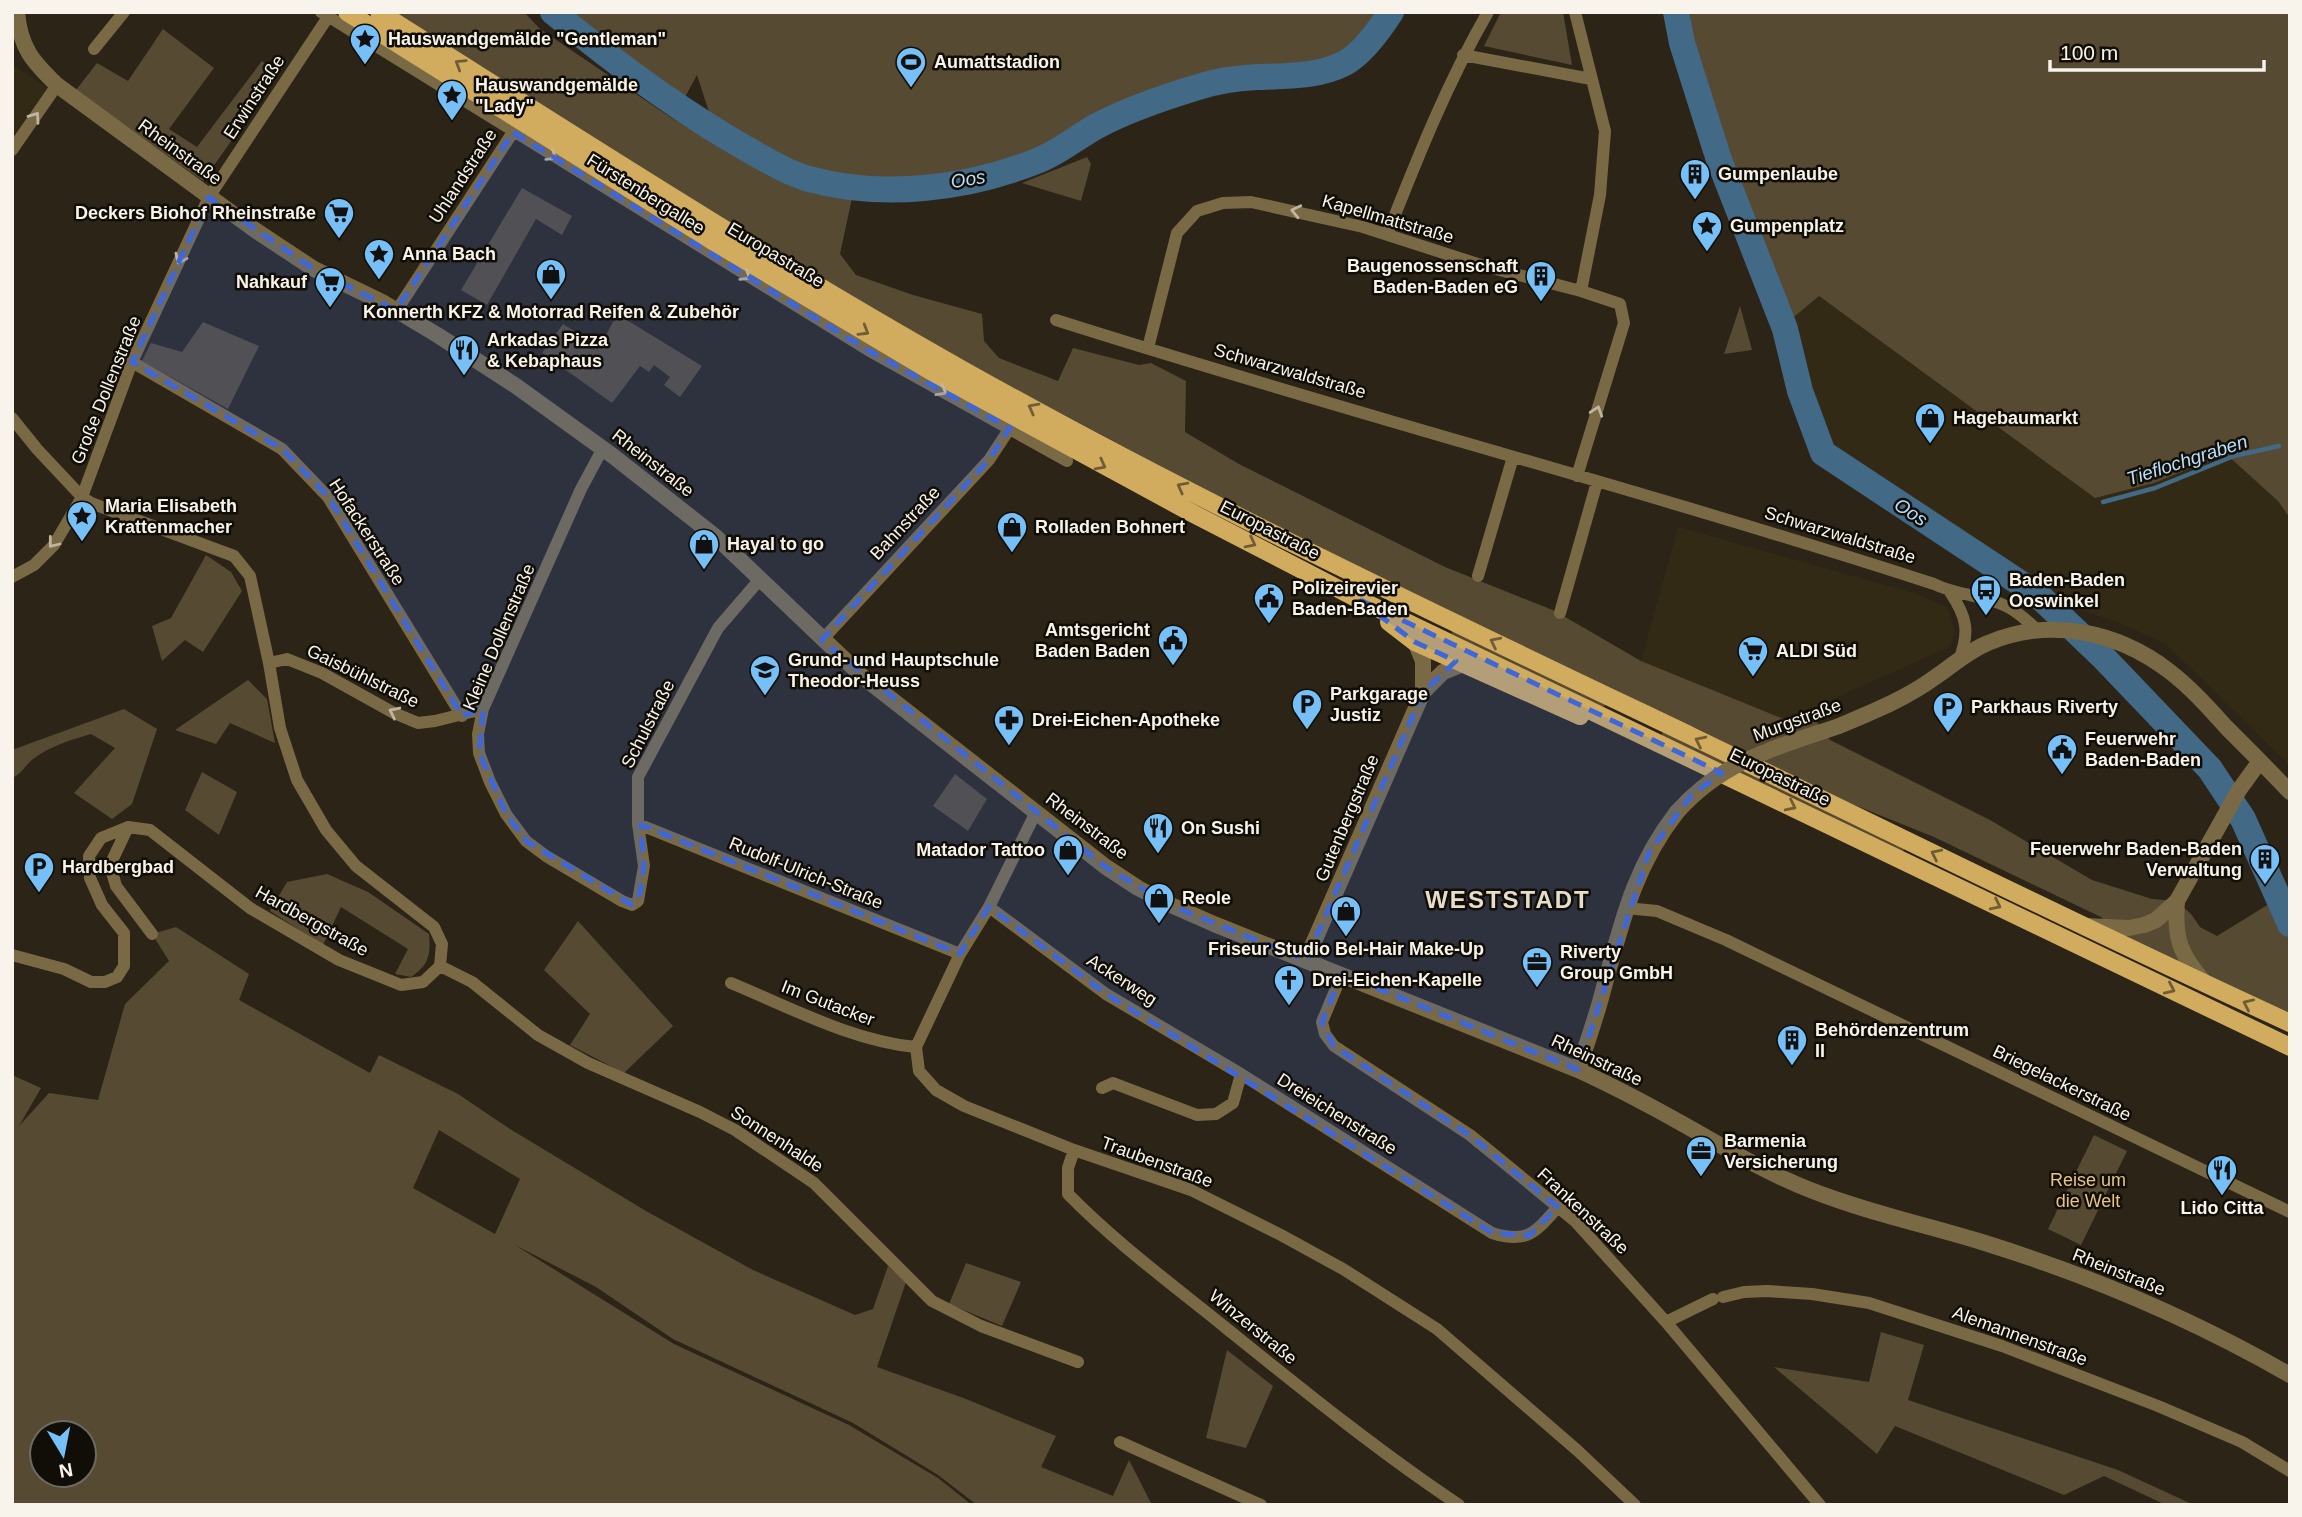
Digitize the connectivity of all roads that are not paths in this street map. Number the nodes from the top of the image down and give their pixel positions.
1 (17, 12) edge
2 (124, 12) edge
3 (347, 12) edge
4 (379, 12) edge
5 (1488, 12) edge
6 (1575, 12) edge
7 (324, 14) edge
8 (17, 41) edge
9 (94, 49) dead end
10 (1463, 55) junction
11 (1591, 79) junction
12 (57, 85) junction
13 (513, 132) junction
14 (12, 150) edge
15 (209, 197) junction
16 (1387, 235) junction
17 (1581, 291) junction
18 (397, 310) junction
19 (1056, 320) dead end
20 (1148, 348) junction
21 (132, 362) junction
22 (12, 418) edge
23 (1010, 428) junction
24 (603, 448) junction
25 (1513, 457) junction
26 (1067, 461) dead end
27 (1577, 476) junction
28 (1597, 482) junction
29 (82, 497) junction
30 (1478, 576) dead end
31 (12, 577) edge
32 (761, 578) junction
33 (1950, 592) junction
34 (1356, 598) junction
35 (1560, 613) dead end
36 (2045, 630) junction
37 (821, 640) junction
38 (1415, 642) junction
39 (1959, 660) junction
40 (269, 663) junction
41 (1463, 664) junction
42 (1423, 692) junction
43 (484, 709) junction
44 (462, 716) junction
45 (1612, 719) junction
46 (2260, 761) junction
47 (2290, 792) edge
48 (1036, 812) junction
49 (638, 824) junction
50 (128, 827) junction
51 (2177, 901) junction
52 (632, 905) joint
53 (989, 907) junction
54 (1626, 908) junction
55 (2085, 926) junction
56 (152, 934) dead end
57 (960, 954) junction
58 (12, 955) edge
59 (1306, 960) junction
60 (440, 966) junction
61 (1342, 974) junction
62 (730, 983) dead end
63 (2207, 985) junction
64 (2290, 1023) edge
65 (2290, 1047) edge
66 (916, 1048) junction
67 (1577, 1070) junction
68 (1241, 1074) junction
69 (1102, 1088) dead end
70 (1074, 1150) junction
71 (1558, 1207) junction
72 (2290, 1212) edge
73 (1666, 1322) junction
74 (1078, 1362) dead end
75 (2290, 1375) edge
76 (1120, 1442) dead end
77 (2290, 1471) edge
78 (1261, 1505) edge
79 (1459, 1505) edge
80 (1635, 1505) edge
81 (1821, 1505) edge

1 - 8 street
2 - 9 street
3 -> 34 main road, Europastraße
55 -> 4 main road, Europastraße
5 - 10 street
6 - 11 street
7 - 13 street, Fürstenbergallee
7 - 15 street, Erwinstraße
8 - 12 street, Rheinstraße
10 - 11 street
10 - 16 street
11 - 17 street
14 -> 12 street
12 - 15 street, Rheinstraße
13 - 18 street, Uhlandstraße
13 -> 23 street, Fürstenbergallee
15 - 18 street, Rheinstraße
15 -> 21 street, Große Dollenstraße
16 - 17 street, Kapellmattstraße
16 -> 20 street, Kapellmattstraße
27 -> 17 street, Kapellmattstraße
18 - 24 street, Rheinstraße
19 - 20 street, Schwarzwaldstraße
20 - 25 street, Schwarzwaldstraße
21 - 29 street, Große Dollenstraße
21 - 44 street, Hofackerstraße
22 - 29 street
23 - 26 street, Fürstenbergallee
23 - 37 street, Bahnstraße
24 - 32 street, Rheinstraße
24 - 43 street, Kleine Dollenstraße
25 - 27 street, Schwarzwaldstraße
25 - 30 street
27 - 28 street, Schwarzwaldstraße
28 - 33 street, Schwarzwaldstraße
28 - 35 street
29 -> 31 street, Große Dollenstraße
29 - 40 street
32 - 37 street, Rheinstraße
32 - 49 street, Schulstraße
33 - 36 street, Schwarzwaldstraße
33 - 39 street
34 - 38 main road
34 - 45 main road, Europastraße
36 - 39 street, Murgstraße
36 - 46 street
37 - 48 street, Rheinstraße
38 - 41 main road
38 - 42 street, Gutenbergstraße
39 - 54 street, Murgstraße, bridge
44 -> 40 street, Gaisbühlstraße
40 - 60 street
41 - 42 street, Gutenbergstraße
41 - 45 main road
42 - 59 street, Gutenbergstraße
43 - 44 street, Gaisbühlstraße
43 - 52 street, Kleine Dollenstraße
45 -> 65 main road, Europastraße
46 - 47 street
46 - 51 street
48 - 53 street
48 - 59 street, Rheinstraße
49 - 52 street, Schulstraße
49 - 57 street, Rudolf-Ulrich-Straße
50 - 56 street
50 - 58 street
50 - 60 street, Hardbergstraße
51 - 55 street
51 - 63 street
53 - 57 street
53 - 68 street, Ackerweg
54 - 67 street, Murgstraße
54 - 72 street, Briegelackerstraße
55 - 63 main road, Europastraße
57 - 66 street
59 - 61 street, Rheinstraße
60 - 74 street, Sonnenhalde
61 - 67 street, Rheinstraße
61 - 71 street, Frankenstraße
62 - 66 street, Im Gutacker
64 -> 63 main road, Europastraße
66 - 70 street, Traubenstraße
67 - 75 street, Rheinstraße
68 - 69 street
68 - 71 street, Dreieichenstraße
70 - 79 street, Winzerstraße
70 - 80 street, Traubenstraße
71 - 73 street, Frankenstraße
73 - 77 street, Alemannenstraße
73 - 81 street, Frankenstraße
76 - 78 street

